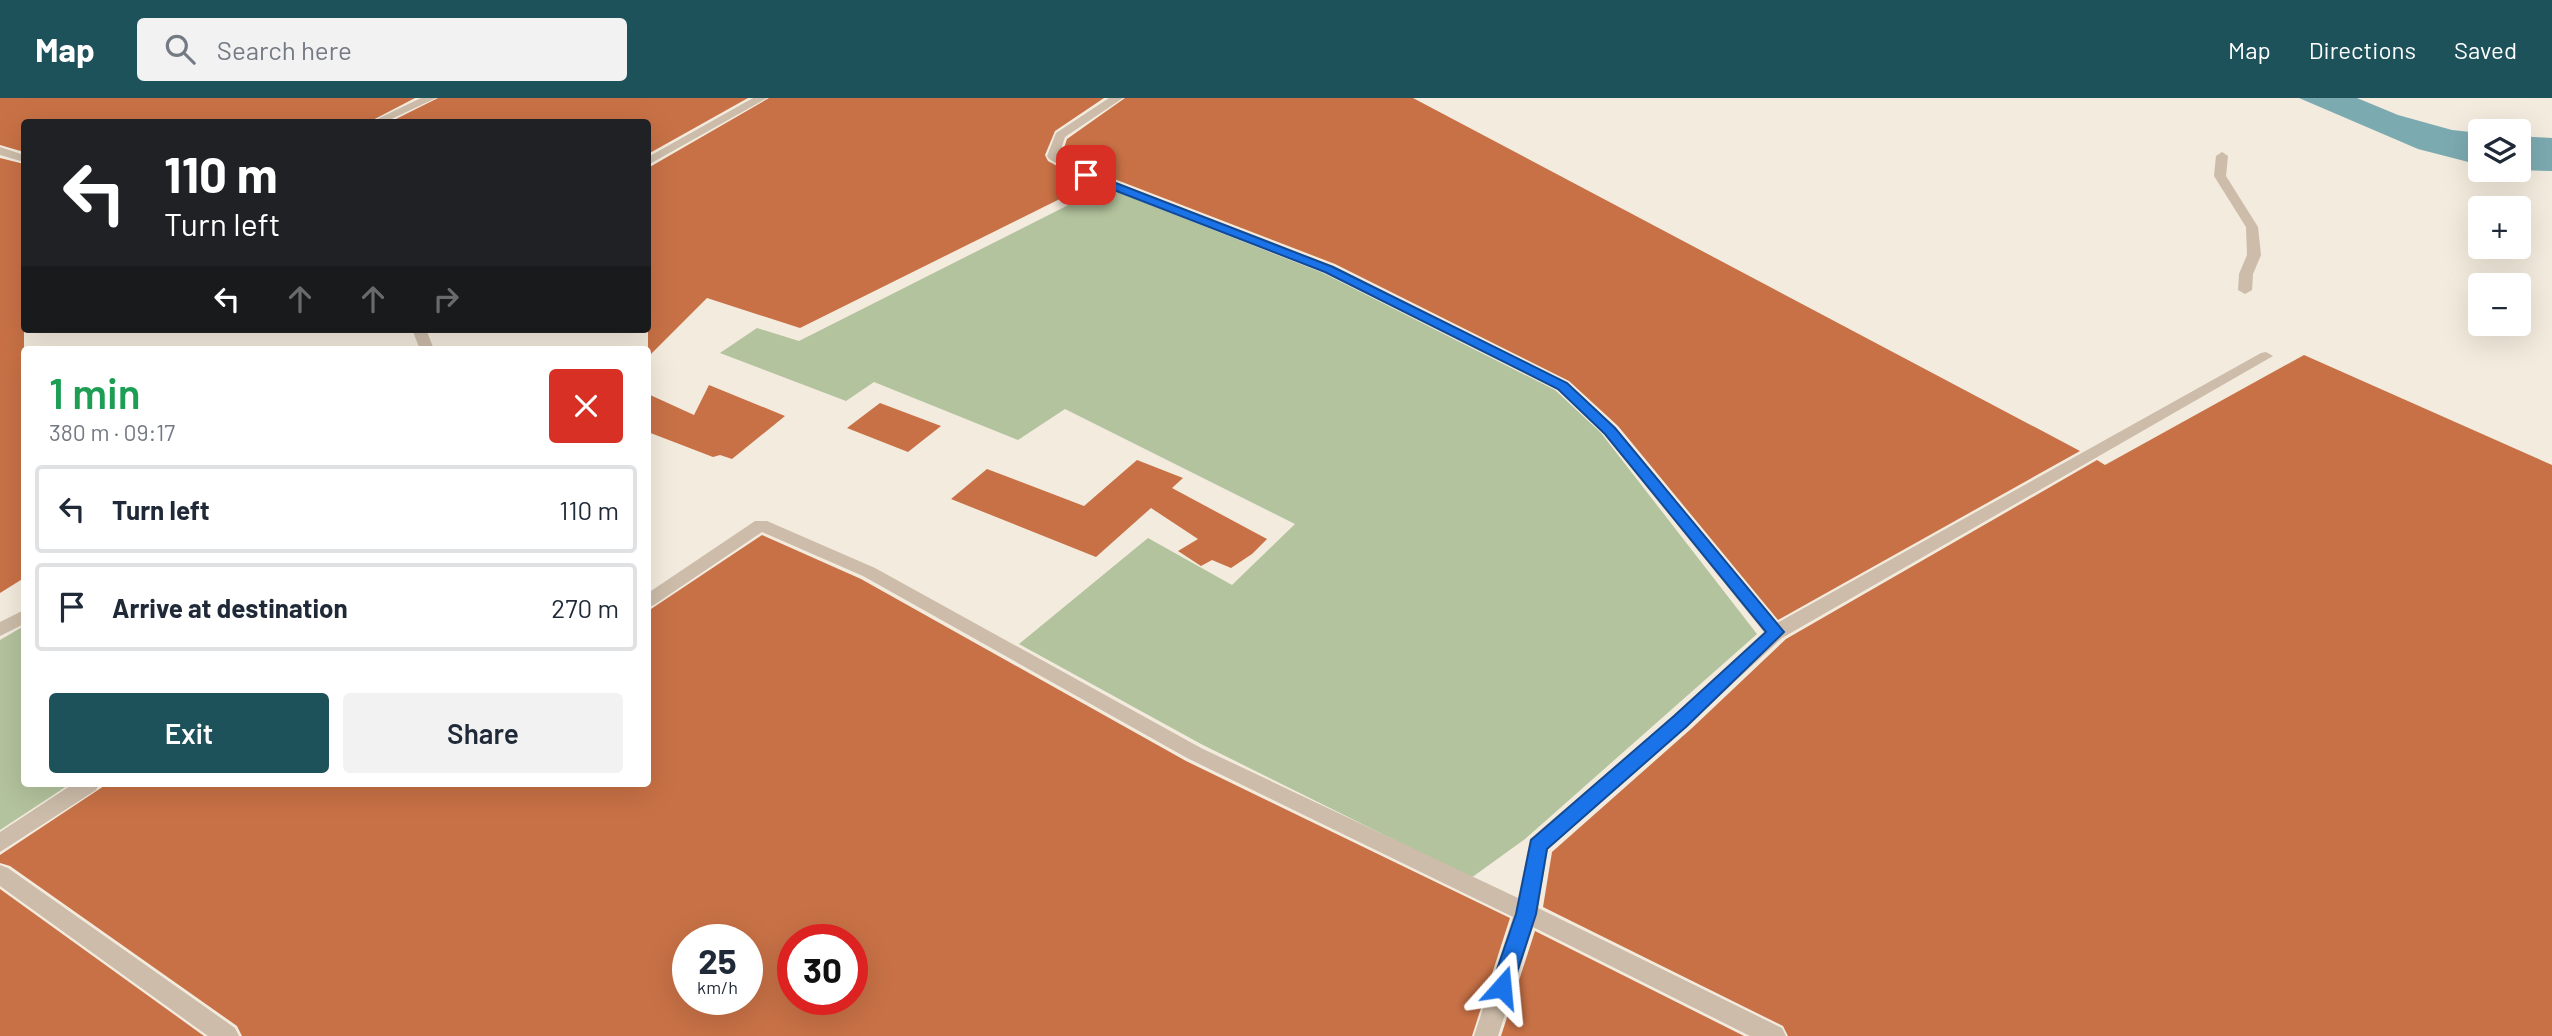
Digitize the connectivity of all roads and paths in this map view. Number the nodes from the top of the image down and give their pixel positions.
1 (430, 98) edge
2 (761, 98) edge
3 (1117, 98) edge
4 (384, 119) edge
5 (0, 151) edge
6 (2222, 156) dead end
7 (21, 158) edge
8 (651, 160) edge
9 (2245, 290) dead end
10 (2266, 356) dead end
11 (651, 599) edge
12 (21, 618) edge
13 (0, 630) edge
14 (1775, 632) junction
15 (84, 787) edge
16 (0, 842) edge
17 (0, 874) edge
18 (1526, 914) junction
19 (227, 1036) edge
20 (1486, 1036) edge
21 (1774, 1036) edge

1 - 4 street
2 - 8 street
3 - 14 street
5 - 7 street
6 - 9 street
10 - 14 street
11 - 18 street
12 - 13 street
14 - 18 street
15 - 16 street
17 - 19 street
18 - 20 street
18 - 21 street

